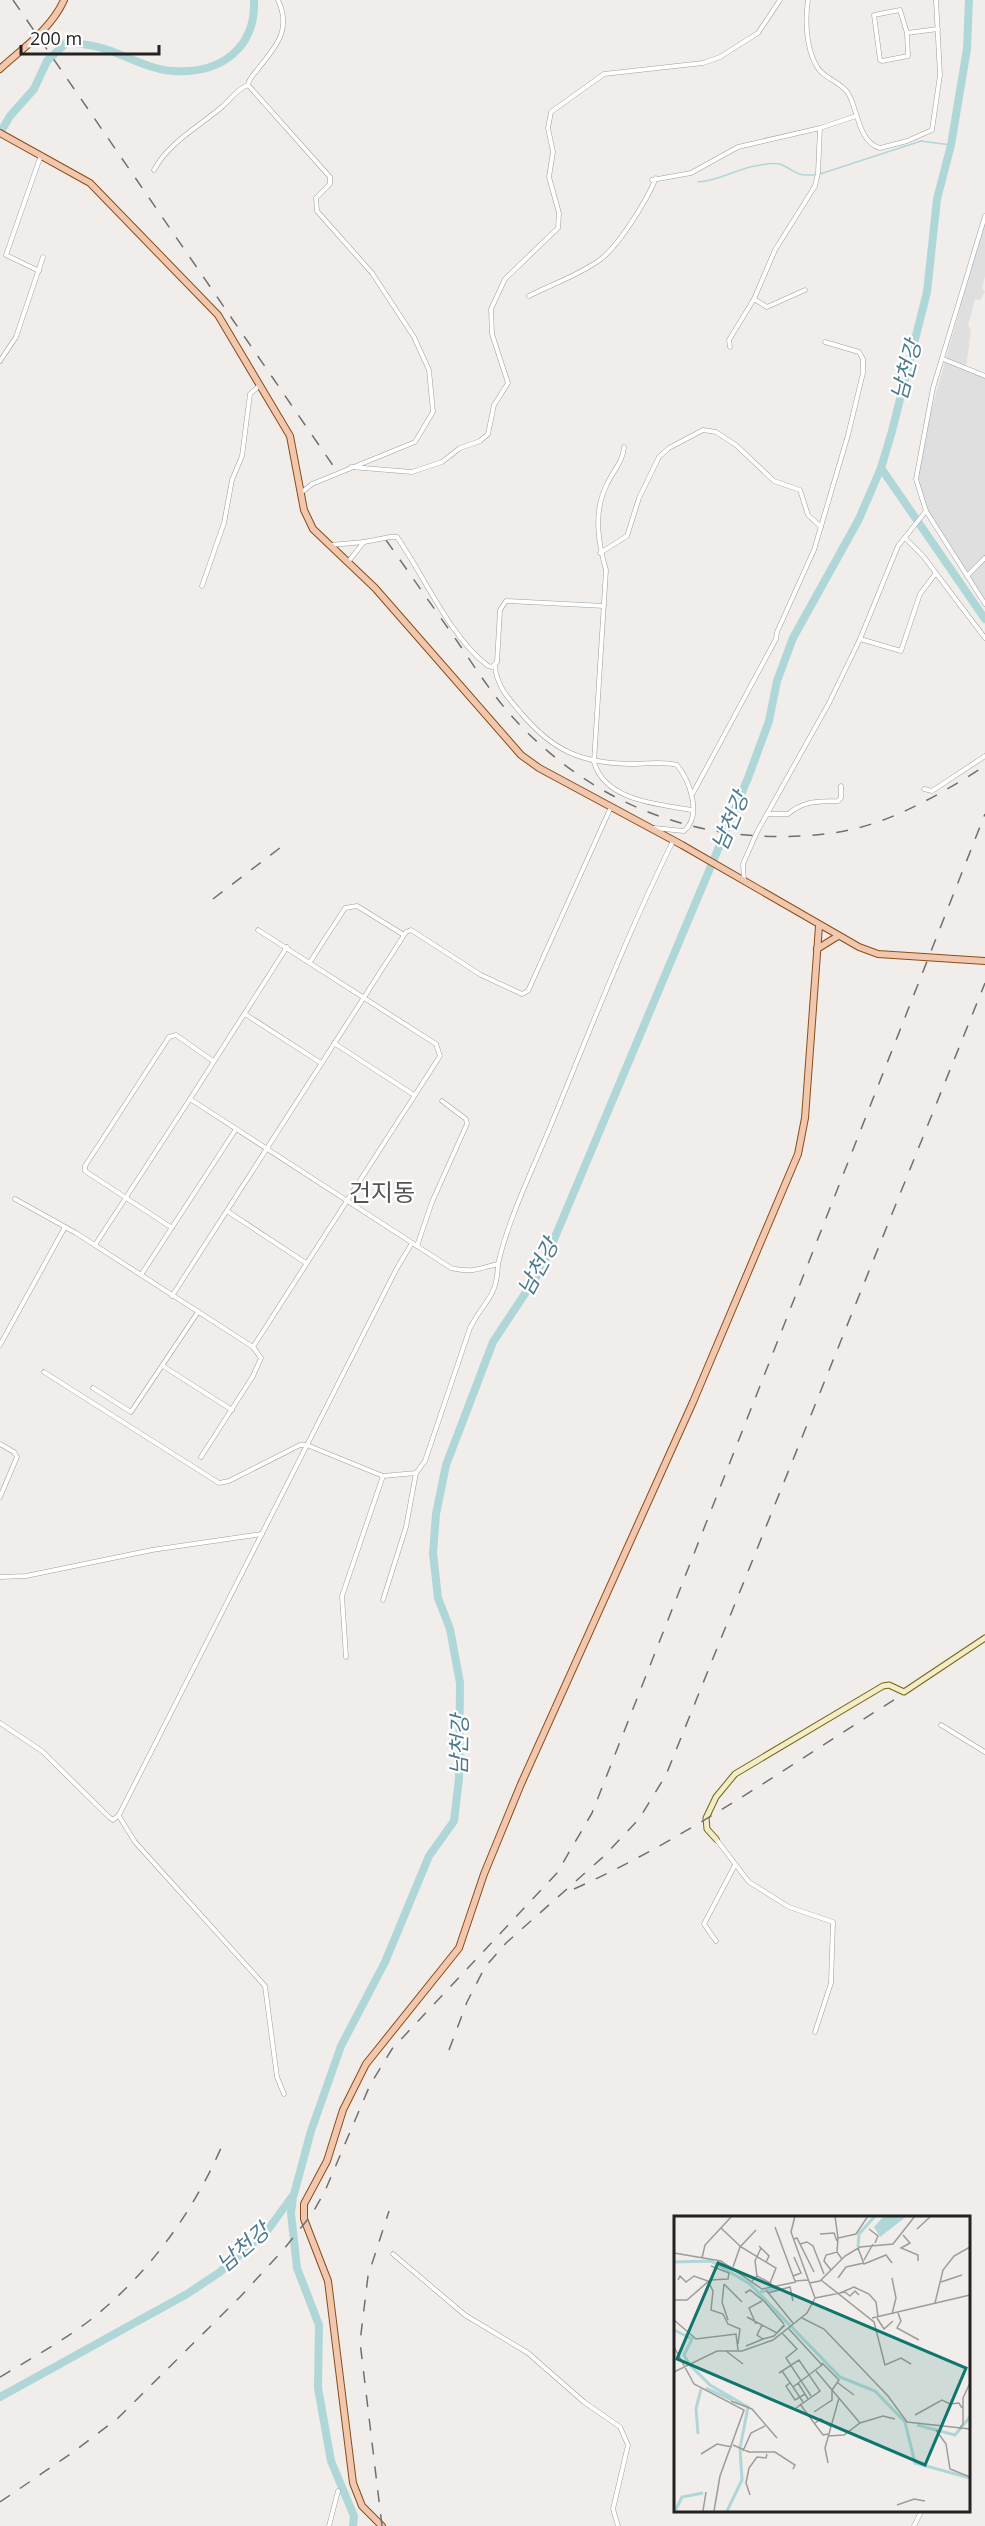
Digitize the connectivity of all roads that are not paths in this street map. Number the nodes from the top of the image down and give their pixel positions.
1 (64, 0) edge
2 (278, 0) edge
3 (780, 0) edge
4 (808, 0) edge
5 (936, 0) edge
6 (938, 29) junction
7 (907, 33) junction
8 (0, 69) edge
9 (248, 85) junction
10 (856, 116) junction
11 (820, 128) junction
12 (0, 133) edge
13 (41, 155) junction
14 (154, 170) dead end
15 (985, 216) edge
16 (43, 257) dead end
17 (39, 271) junction
18 (805, 290) dead end
19 (530, 296) dead end
20 (754, 299) junction
21 (825, 342) dead end
22 (730, 347) dead end
23 (943, 359) junction
24 (0, 361) edge
25 (985, 376) edge
26 (261, 385) junction
27 (624, 447) dead end
28 (351, 467) junction
29 (301, 493) junction
30 (926, 511) junction
31 (820, 527) junction
32 (905, 538) junction
33 (364, 542) junction
34 (330, 545) junction
35 (600, 552) junction
36 (985, 558) edge
37 (348, 562) junction
38 (936, 573) junction
39 (967, 576) junction
40 (202, 586) dead end
41 (985, 604) edge
42 (603, 606) junction
43 (985, 638) edge
44 (860, 639) junction
45 (495, 665) junction
46 (985, 756) edge
47 (594, 762) junction
48 (841, 786) dead end
49 (924, 789) dead end
50 (693, 793) junction
51 (611, 807) junction
52 (691, 810) junction
53 (769, 814) junction
54 (649, 827) junction
55 (673, 840) junction
56 (744, 882) junction
57 (819, 926) junction
58 (258, 930) dead end
59 (404, 935) junction
60 (838, 936) junction
61 (286, 947) junction
62 (817, 950) junction
63 (985, 961) edge
64 (310, 962) junction
65 (363, 998) junction
66 (245, 1014) junction
67 (334, 1043) junction
68 (213, 1061) junction
69 (321, 1064) junction
70 (414, 1095) junction
71 (190, 1099) junction
72 (442, 1101) dead end
73 (236, 1129) junction
74 (267, 1148) junction
75 (126, 1198) junction
76 (15, 1199) dead end
77 (346, 1200) junction
78 (226, 1211) junction
79 (65, 1227) junction
80 (172, 1228) junction
81 (412, 1243) junction
82 (95, 1245) junction
83 (417, 1246) junction
84 (306, 1263) junction
85 (498, 1264) junction
86 (141, 1275) junction
87 (172, 1296) junction
88 (198, 1312) junction
89 (0, 1345) edge
90 (253, 1347) junction
91 (163, 1366) junction
92 (44, 1372) dead end
93 (93, 1388) dead end
94 (232, 1410) junction
95 (0, 1444) edge
96 (307, 1445) junction
97 (201, 1457) dead end
98 (416, 1473) junction
99 (383, 1476) junction
100 (0, 1497) edge
101 (262, 1534) junction
102 (0, 1577) edge
103 (383, 1600) dead end
104 (985, 1638) edge
105 (346, 1657) dead end
106 (0, 1723) edge
107 (940, 1725) dead end
108 (985, 1752) edge
109 (119, 1815) junction
110 (716, 1839) joint
111 (735, 1865) junction
112 (717, 1941) dead end
113 (815, 2032) dead end
114 (284, 2094) dead end
115 (393, 2254) dead end
116 (338, 2491) dead end
117 (922, 2511) edge
118 (329, 2526) edge
119 (382, 2526) edge
120 (618, 2526) edge
121 (914, 2526) edge

1 - 8 main road
2 - 9 street
3 - 28 street
4 - 10 street
5 - 6 street
6 - 7 street
6 - 10 street
7 - 7 street
9 - 14 street
9 - 28 street
10 - 11 street
11 - 19 street
11 - 20 street
12 - 13 main road
13 - 17 street
13 - 26 main road
15 - 23 street
16 - 17 street
17 - 24 street
18 - 20 street
20 - 22 street
21 - 31 street
23 - 25 street
23 - 30 street
26 - 29 main road
26 - 40 street
27 - 35 street
28 - 29 street
29 - 34 main road
30 - 32 street
30 - 39 street
31 - 35 street
31 - 50 street
32 - 38 street
32 - 44 street
33 - 34 street
33 - 37 street
33 - 45 street, bridge
34 - 37 main road
35 - 42 street
36 - 39 street
37 - 51 main road
38 - 43 street
38 - 44 street
39 - 41 street
42 - 45 street
42 - 47 street
44 - 53 street
45 - 47 street
46 - 49 street
47 - 50 street
47 - 52 street
48 - 53 street
50 - 52 street
51 - 54 main road
51 - 59 street
52 - 54 street
53 - 56 street
54 - 55 main road
55 - 56 main road
55 - 85 street
56 - 57 main road
57 - 60 main road
57 - 62 main road
58 - 61 street
59 - 64 street
59 - 65 street
60 - 62 main road
60 - 63 main road
61 - 64 street
61 - 66 street
62 - 119 main road
64 - 65 street
65 - 67 street
65 - 70 street
66 - 68 street
66 - 69 street
67 - 69 street
67 - 70 street
68 - 71 street
68 - 75 street
69 - 74 street
70 - 77 street
71 - 73 street
71 - 75 street
72 - 83 street
73 - 74 street
73 - 80 street
74 - 77 street
74 - 78 street
75 - 80 street
75 - 82 street
76 - 79 street
77 - 81 street
77 - 84 street
78 - 84 street
78 - 87 street
79 - 82 street
79 - 89 street
80 - 86 street
81 - 83 street
81 - 96 street
82 - 86 street
83 - 85 street
84 - 90 street
85 - 98 street
86 - 87 street
87 - 88 street
88 - 90 street
88 - 91 street
90 - 94 street
91 - 93 street
91 - 94 street
92 - 96 street
94 - 97 street
95 - 100 street
96 - 99 street
96 - 101 street
98 - 99 street
98 - 103 street
99 - 105 street
101 - 102 street
101 - 109 street
104 - 110 street
106 - 109 street
107 - 108 street
109 - 114 street
110 - 111 street
111 - 112 street
111 - 113 street
115 - 120 street
116 - 118 street
117 - 121 street

